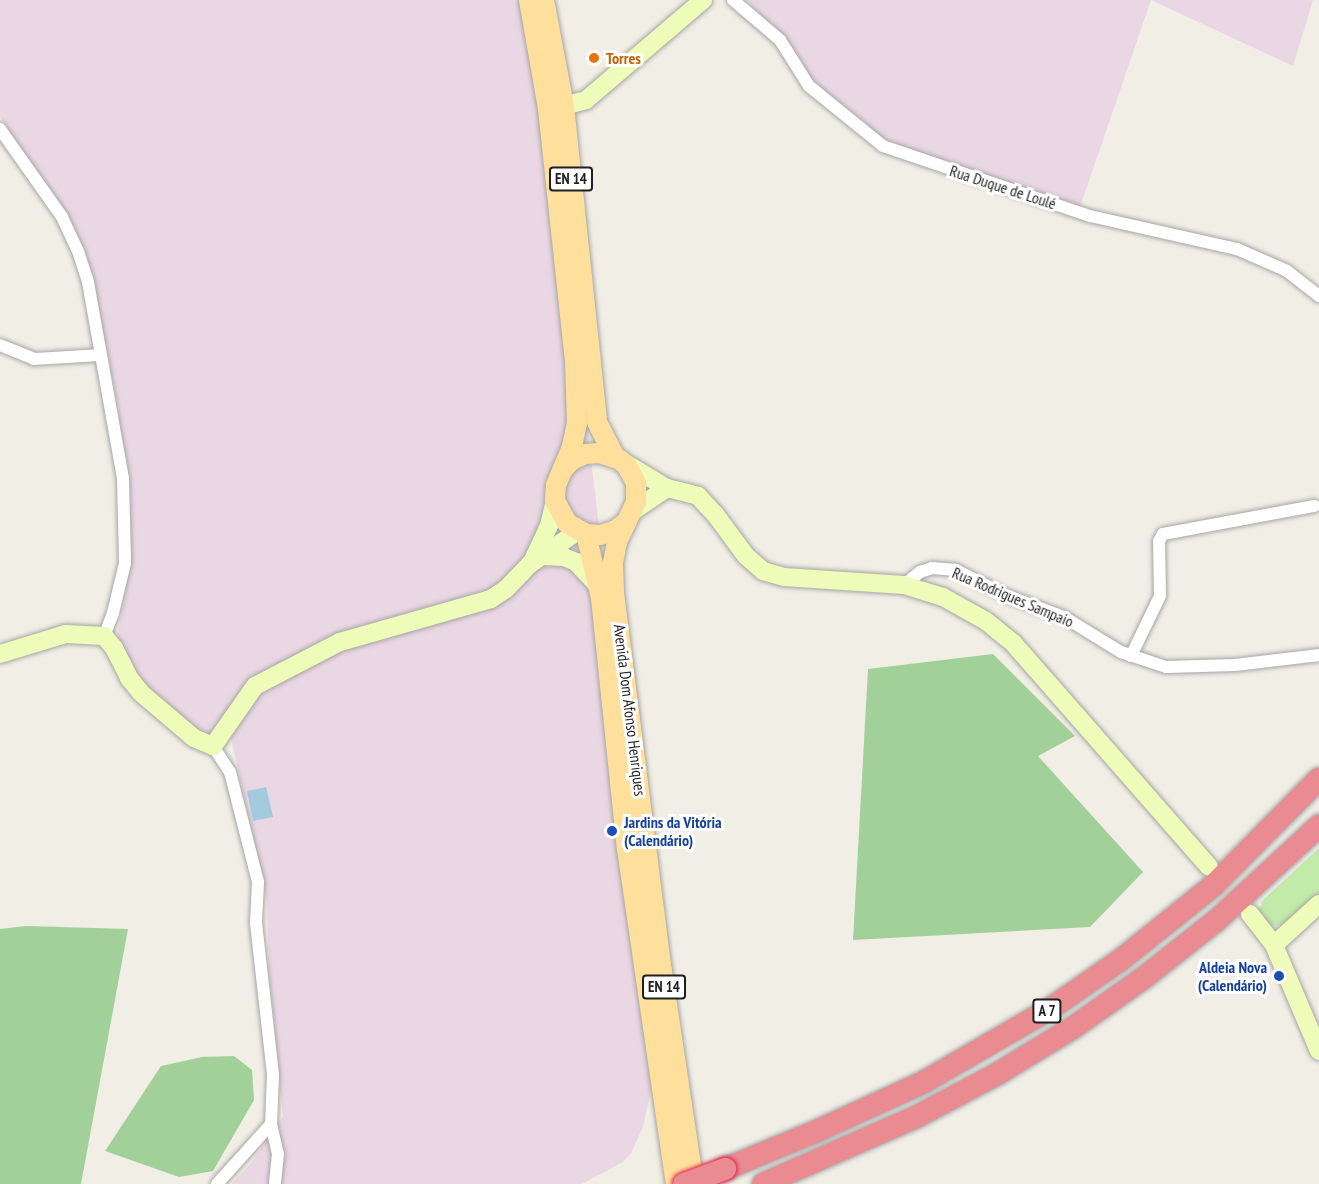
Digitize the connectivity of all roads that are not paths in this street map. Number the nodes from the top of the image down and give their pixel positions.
1 (529, 0) edge
2 (544, 0) edge
3 (703, 0) edge
4 (733, 0) edge
5 (564, 106) junction
6 (0, 129) edge
7 (1319, 297) edge
8 (0, 345) edge
9 (99, 355) junction
10 (617, 458) junction
11 (562, 470) junction
12 (667, 488) junction
13 (555, 501) junction
14 (1314, 506) dead end
15 (629, 517) junction
16 (582, 532) junction
17 (537, 560) junction
18 (904, 585) junction
19 (599, 587) junction
20 (104, 636) junction
21 (0, 654) edge
22 (1319, 655) edge
23 (1131, 656) junction
24 (213, 746) junction
25 (1319, 779) edge
26 (1319, 826) edge
27 (1209, 867) dead end
28 (1319, 904) edge
29 (1250, 914) dead end
30 (1274, 945) junction
31 (1319, 1051) edge
32 (271, 1124) junction
33 (217, 1184) edge
34 (275, 1184) edge
35 (676, 1184) edge
36 (684, 1184) edge
37 (694, 1184) edge
38 (763, 1184) edge

1 - 11 main road, EN 14
2 - 5 main road, Avenida Dom Afonso Henriques / EN 14
3 - 5 street
4 - 7 street, Rua Duque de Loulé
5 - 10 main road, Avenida Dom Afonso Henriques / EN 14
6 - 9 street
8 - 9 street
9 - 20 street
10 - 11 main road
10 - 12 street
10 - 15 main road, Avenida Dom Afonso Henriques / EN 14
11 - 13 main road, EN 14
12 - 15 street
12 - 18 street
13 - 16 main road, Avenida Dom Afonso Henriques / EN 14
13 - 17 street
14 - 23 street
15 - 16 main road
15 - 37 main road, Avenida Dom Afonso Henriques / EN 14
16 - 17 street
16 - 19 main road, Avenida Dom Afonso Henriques / EN 14
17 - 19 street
17 - 24 street
18 - 23 street, Rua Rodrigues Sampaio
18 - 27 street
19 - 35 main road, Avenida Dom Afonso Henriques / EN 14
20 - 21 street
20 - 24 street
22 - 23 street, Rua Rodrigues Sampaio
24 - 32 street
25 - 36 highway, A 7, bridge
26 - 38 highway, A 7
28 - 30 street
29 - 30 street
30 - 31 street
32 - 33 street
32 - 34 street

